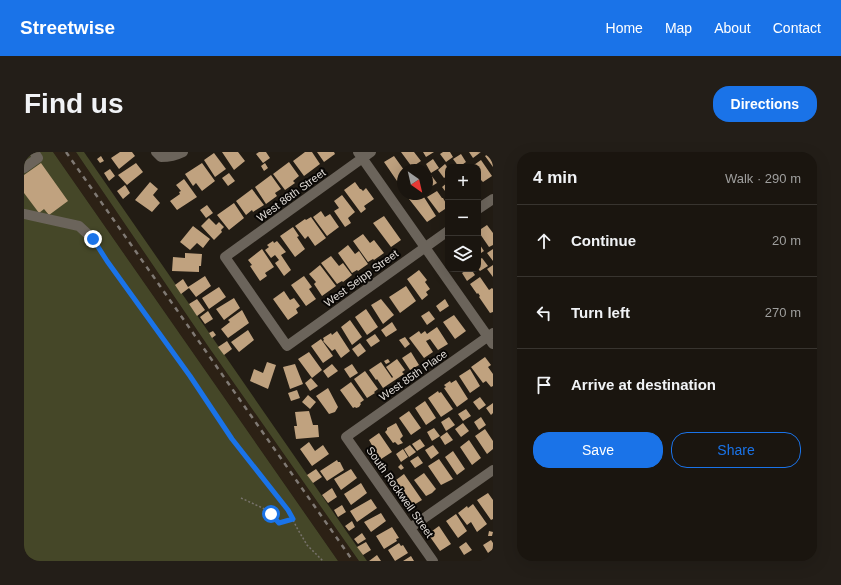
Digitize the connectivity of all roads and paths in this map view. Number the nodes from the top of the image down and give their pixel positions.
1 (34, 152) edge
2 (183, 152) edge
3 (371, 152) edge
4 (159, 155) edge
5 (360, 155) edge
6 (24, 168) edge
7 (493, 199) edge
8 (481, 207) edge
9 (24, 214) edge
10 (445, 233) edge
11 (93, 239) joint
12 (425, 247) junction
13 (491, 338) edge
14 (287, 346) joint
15 (346, 437) joint
16 (493, 470) edge
17 (241, 498) dead end
18 (293, 519) junction
19 (410, 528) junction
20 (324, 561) edge
21 (433, 561) edge

1 - 6 street
2 - 4 street
3 - 5 street, West 86th Street
5 - 12 street
5 - 14 street, West 86th Street
7 - 8 street
9 - 11 street
10 - 12 street, West Seipp Street
11 - 18 path
12 - 13 street
12 - 14 street, West Seipp Street
13 - 15 street, West 85th Place
15 - 19 street, South Rockwell Street
16 - 19 street
17 - 18 path
18 - 20 path
19 - 21 street, South Rockwell Street

